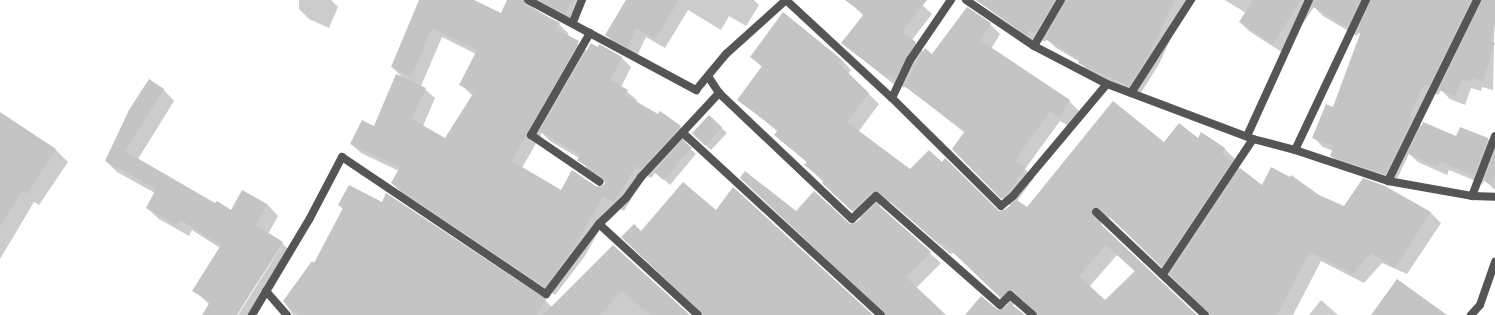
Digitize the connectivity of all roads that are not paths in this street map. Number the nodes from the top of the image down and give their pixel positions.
1 (528, 0) edge
2 (582, 0) edge
3 (786, 0) edge
4 (951, 0) edge
5 (966, 0) edge
6 (1061, 0) edge
7 (1191, 0) edge
8 (1309, 0) edge
9 (1366, 0) edge
10 (1477, 0) edge
11 (573, 22) junction
12 (590, 34) junction
13 (1034, 46) junction
14 (708, 76) junction
15 (1107, 84) junction
16 (1131, 93) junction
17 (719, 94) junction
18 (892, 98) junction
19 (683, 133) junction
20 (1495, 136) edge
21 (1250, 138) junction
22 (1295, 150) junction
23 (1388, 181) junction
24 (600, 182) dead end
25 (1472, 196) junction
26 (1495, 197) edge
27 (1096, 212) dead end
28 (599, 224) junction
29 (1495, 262) edge
30 (1163, 274) junction
31 (266, 291) junction
32 (252, 315) edge
33 (287, 315) edge
34 (698, 315) edge
35 (880, 315) edge
36 (1033, 315) edge
37 (1205, 315) edge
38 (1471, 315) edge

1 - 11 street
2 - 11 street
3 - 14 street
3 - 18 street
4 - 18 street
5 - 13 street
6 - 13 street
7 - 16 street
8 - 21 street
9 - 22 street
10 - 23 street
11 - 12 street
12 - 14 street
12 - 24 street
13 - 15 street
14 - 17 street
15 - 16 street
15 - 18 street
16 - 21 street
17 - 19 street
17 - 36 street
19 - 28 street
19 - 35 street
20 - 25 street
21 - 22 street
21 - 30 street
22 - 23 street
23 - 25 street
25 - 26 street
27 - 30 street
28 - 31 street
28 - 34 street
29 - 38 street
30 - 37 street
31 - 32 street
31 - 33 street

